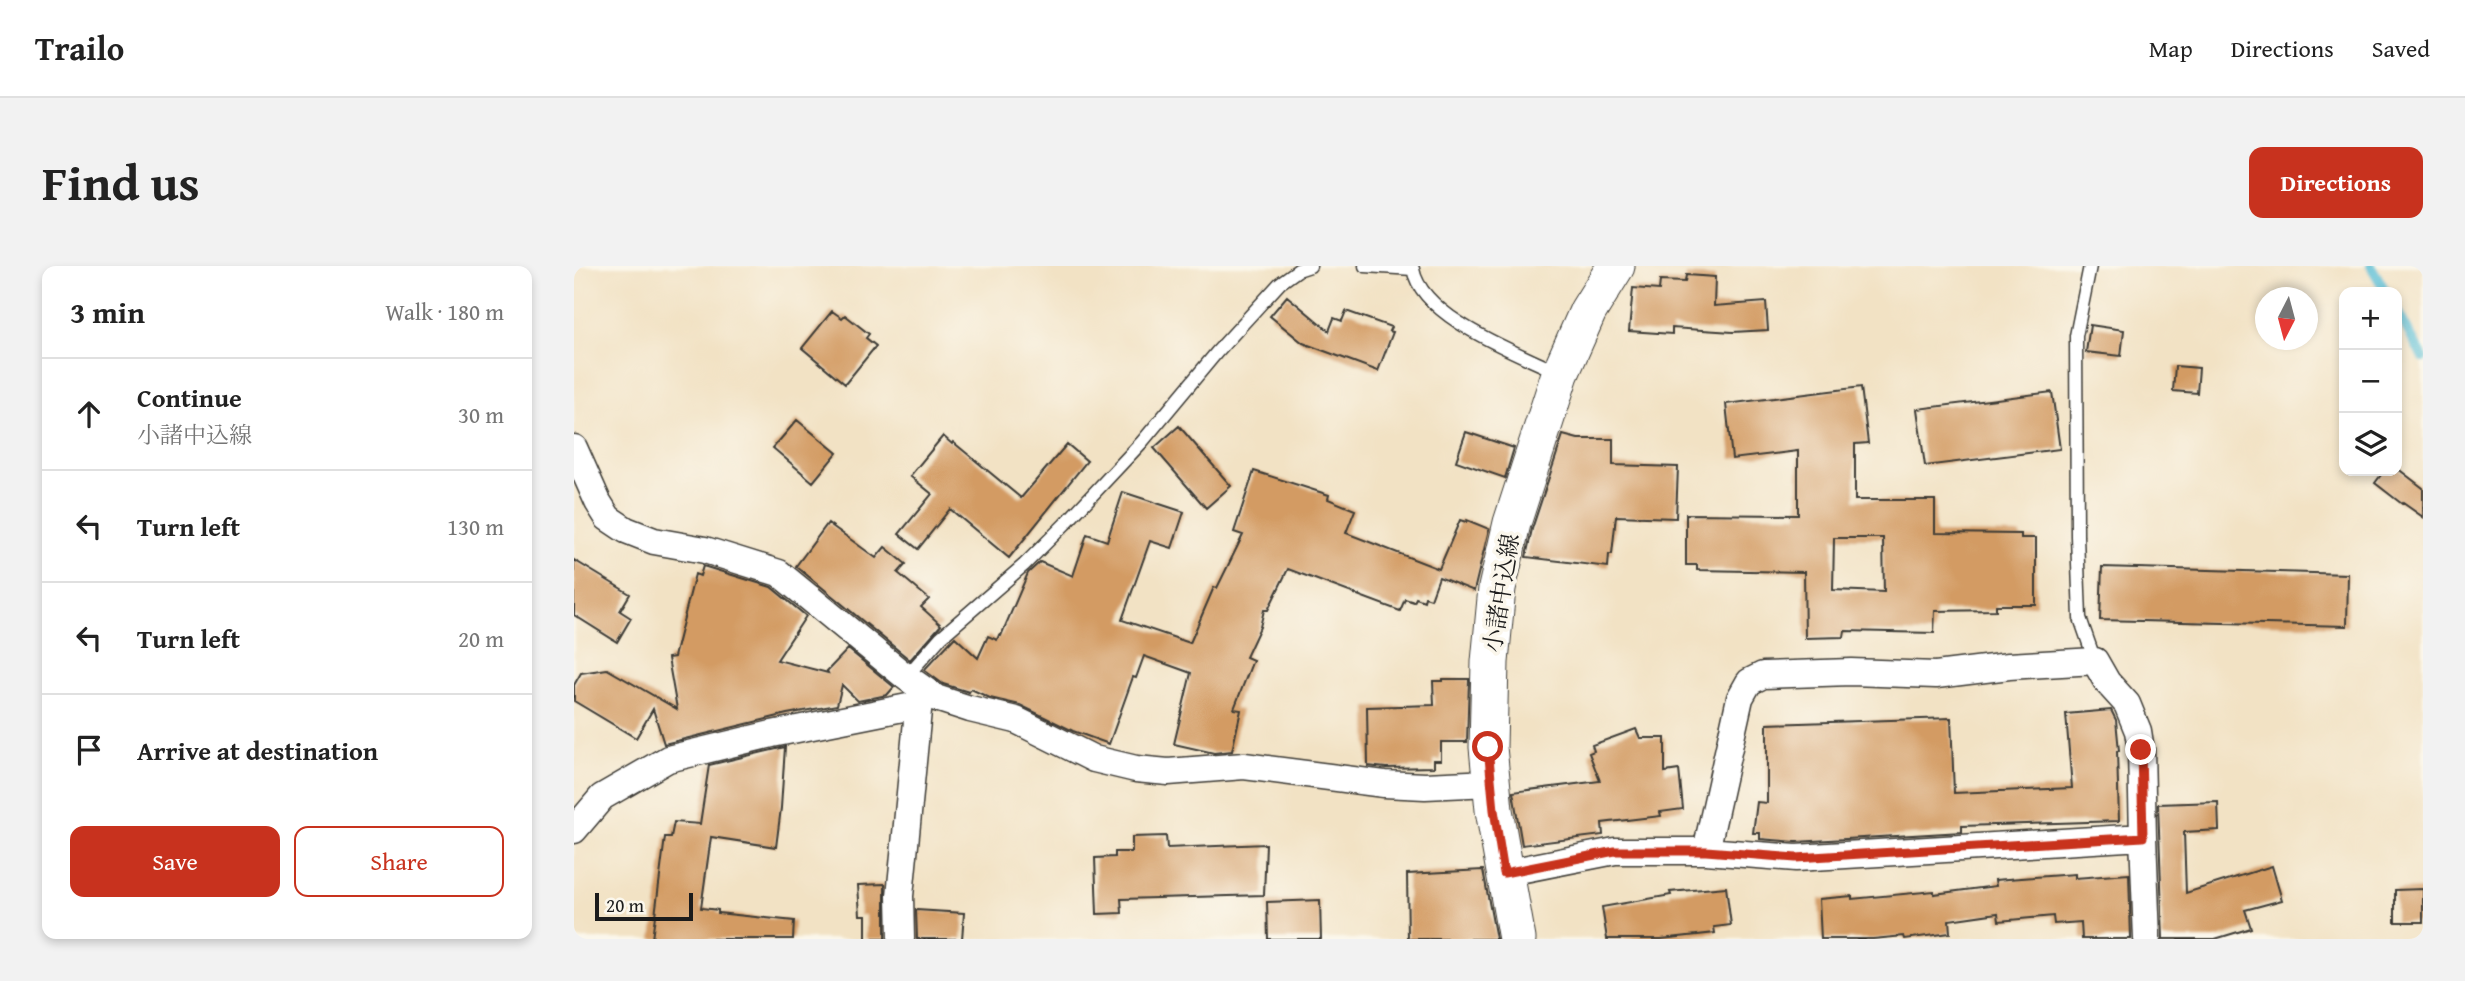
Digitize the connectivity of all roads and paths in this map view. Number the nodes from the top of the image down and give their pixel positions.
1 (1310, 266) edge
2 (1365, 266) edge
3 (1616, 266) edge
4 (2090, 266) edge
5 (1415, 268) edge
6 (1560, 374) junction
7 (574, 448) edge
8 (2095, 661) junction
9 (915, 690) junction
10 (1491, 783) junction
11 (574, 830) edge
12 (2143, 837) junction
13 (1706, 851) junction
14 (1504, 873) junction
15 (901, 939) edge
16 (1517, 939) edge
17 (2147, 939) edge

1 - 9 lane
2 - 5 lane
3 - 6 main road, 小諸中込線
4 - 8 lane
5 - 6 lane
6 - 10 main road, 小諸中込線
7 - 9 street
8 - 12 street
8 - 13 street
9 - 10 street
9 - 11 street
9 - 15 street
10 - 14 main road, 小諸中込線
12 - 13 street
12 - 17 street
13 - 14 street
14 - 16 main road, 小諸中込線

